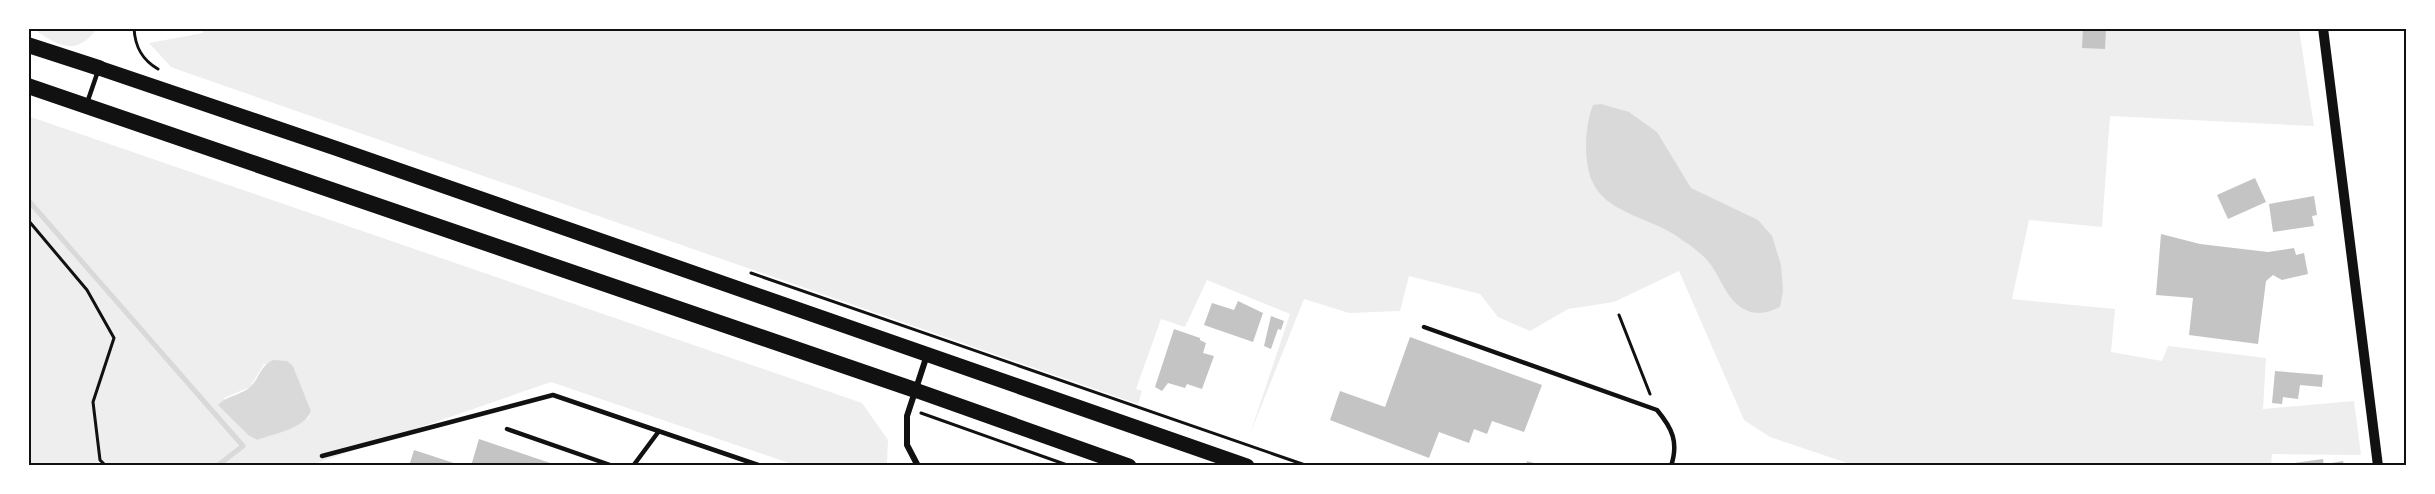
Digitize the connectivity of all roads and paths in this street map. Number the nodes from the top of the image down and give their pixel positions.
1 (2323, 28) edge
2 (28, 45) edge
3 (99, 68) junction
4 (28, 86) edge
5 (87, 105) junction
6 (28, 220) edge
7 (1619, 315) dead end
8 (1424, 327) dead end
9 (945, 340) dead end
10 (927, 354) junction
11 (915, 390) junction
12 (909, 409) junction
13 (1657, 410) junction
14 (507, 429) dead end
15 (658, 431) junction
16 (322, 456) dead end
17 (106, 465) edge
18 (613, 465) edge
19 (633, 465) edge
20 (761, 465) edge
21 (918, 465) edge
22 (1070, 465) edge
23 (1129, 465) edge
24 (1246, 465) edge
25 (1308, 465) edge
26 (1671, 465) edge
27 (2379, 465) edge

1 - 27 street
2 - 3 highway
3 - 5 lane
3 - 10 main road
4 - 5 highway
5 - 11 highway
6 - 17 path
7 - 13 path
8 - 13 lane
9 - 25 path
10 - 11 street
10 - 24 main road
11 - 12 street
11 - 23 main road
12 - 21 street
12 - 22 path
13 - 26 lane
14 - 18 lane
15 - 16 lane
15 - 19 lane
15 - 20 lane

